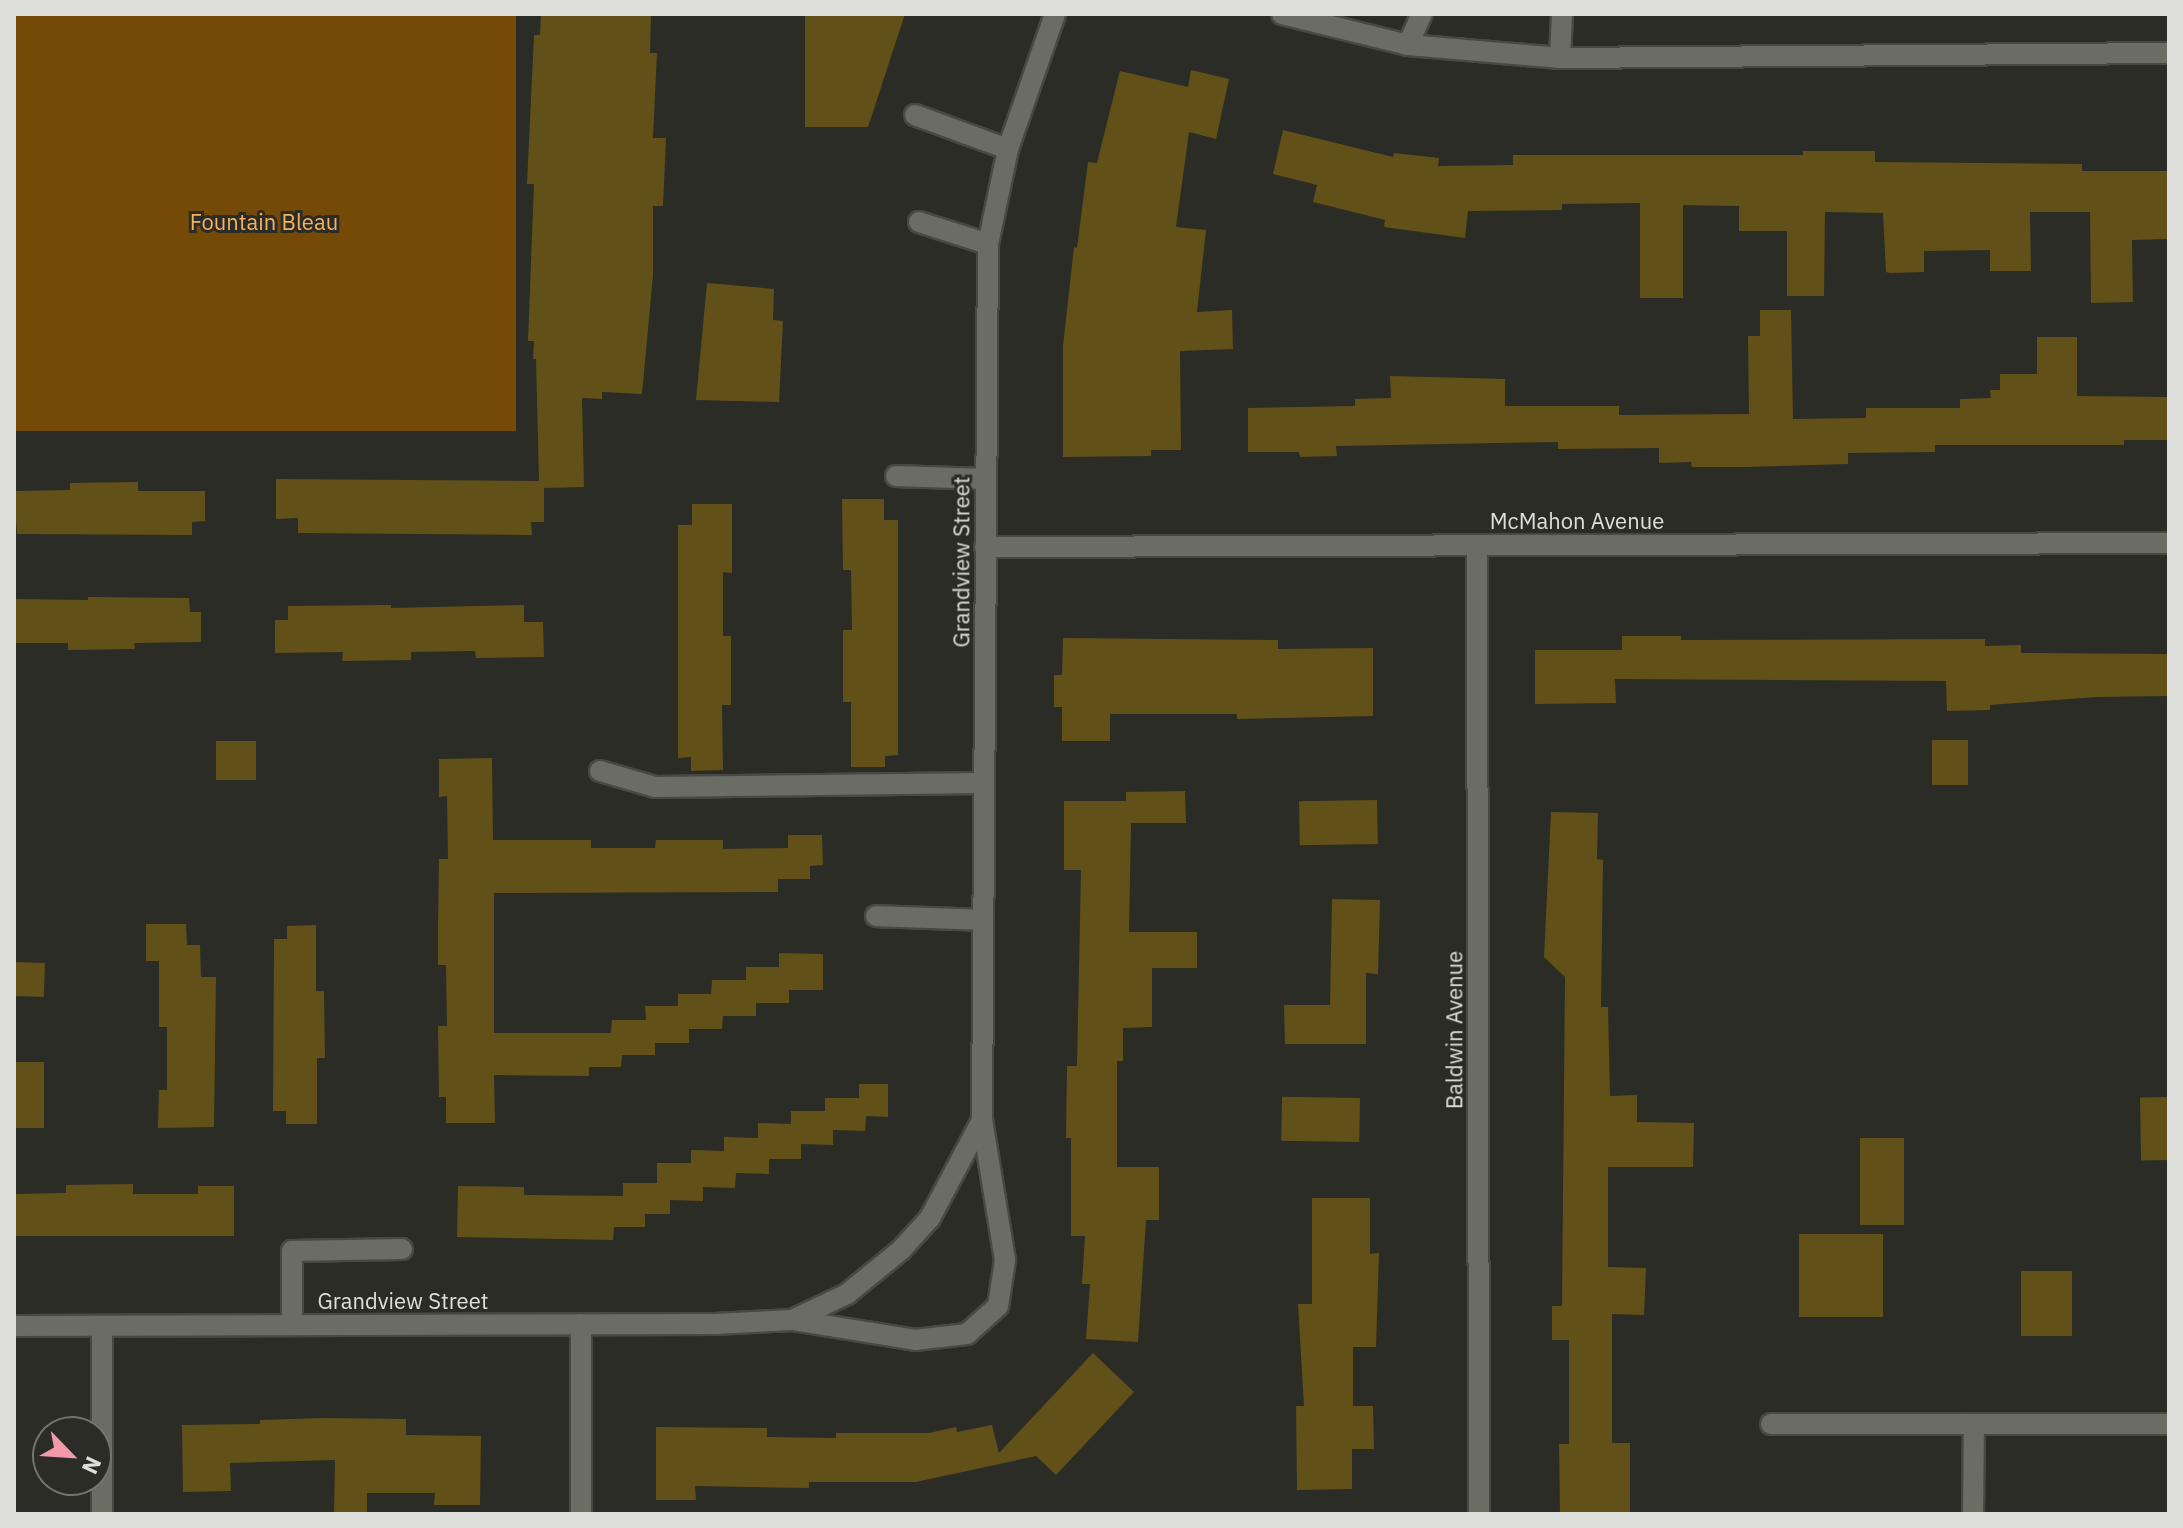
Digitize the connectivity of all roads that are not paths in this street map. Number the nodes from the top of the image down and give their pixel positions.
1 (1055, 14) edge
2 (1282, 14) edge
3 (1422, 14) edge
4 (1562, 14) edge
5 (1408, 45) junction
6 (2169, 53) edge
7 (1560, 58) junction
8 (915, 115) dead end
9 (1008, 149) junction
10 (919, 222) dead end
11 (988, 244) junction
12 (896, 476) dead end
13 (986, 479) junction
14 (2169, 543) edge
15 (1477, 545) junction
16 (985, 547) junction
17 (600, 771) dead end
18 (984, 783) junction
19 (876, 916) dead end
20 (983, 920) junction
21 (982, 1120) junction
22 (402, 1249) dead end
23 (792, 1320) junction
24 (581, 1324) junction
25 (292, 1325) junction
26 (14, 1326) edge
27 (102, 1326) junction
28 (1771, 1424) dead end
29 (1974, 1424) junction
30 (2169, 1424) edge
31 (102, 1514) edge
32 (581, 1514) edge
33 (1479, 1514) edge
34 (1973, 1514) edge

1 - 9 street, Grandview Street
2 - 5 street
3 - 5 street
4 - 7 street
5 - 7 street
6 - 7 street
8 - 9 street
9 - 11 street, Grandview Street
10 - 11 street
11 - 13 street, Grandview Street
12 - 13 street
13 - 16 street, Grandview Street
14 - 15 street, McMahon Avenue
15 - 16 street, McMahon Avenue
15 - 33 street, Baldwin Avenue
16 - 18 street, Grandview Street
17 - 18 street
18 - 20 street, Grandview Street
19 - 20 street
20 - 21 street, Grandview Street
21 - 23 street, Grandview Street
21 - 23 street, Grandview Street
22 - 25 street
23 - 24 street, Grandview Street
24 - 25 street, Grandview Street
24 - 32 street
25 - 27 street, Grandview Street
26 - 27 street, Grandview Street
27 - 31 street
28 - 29 street
29 - 30 street
29 - 34 street

